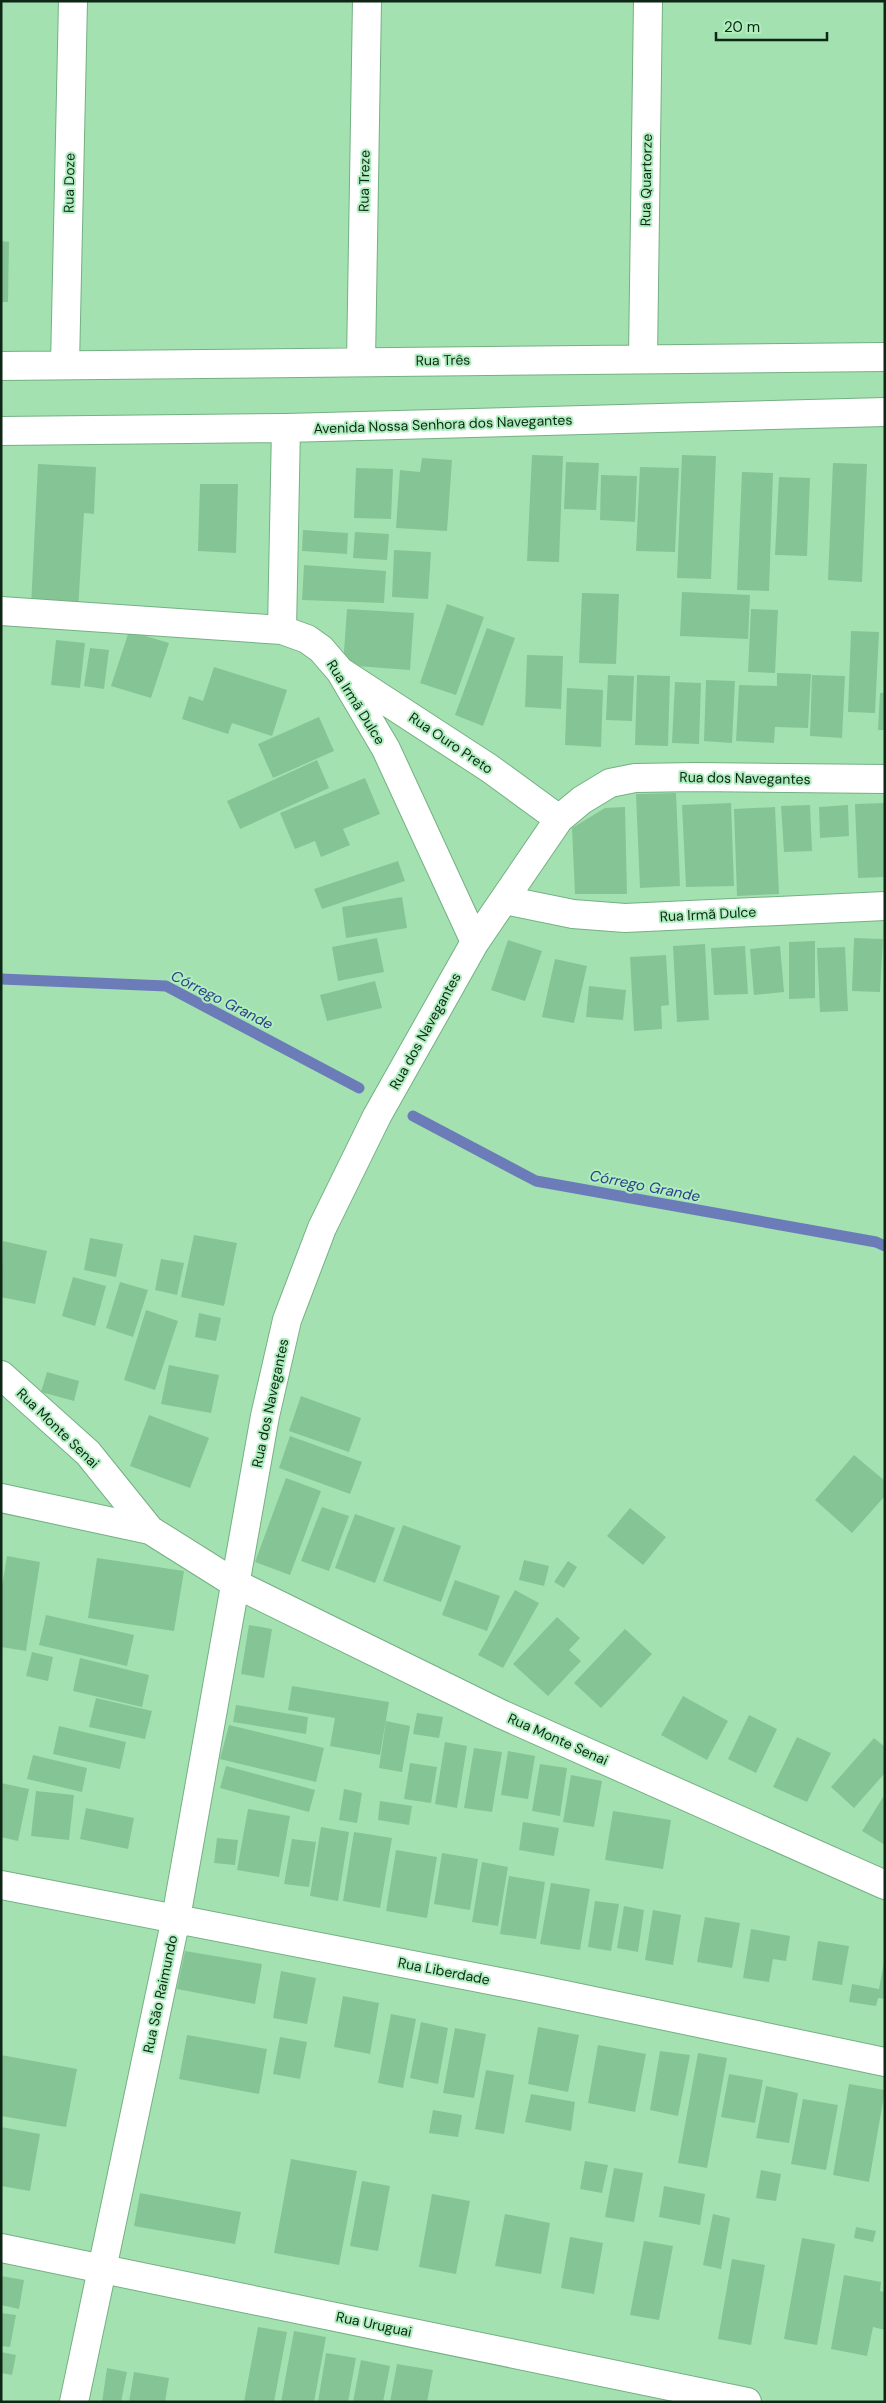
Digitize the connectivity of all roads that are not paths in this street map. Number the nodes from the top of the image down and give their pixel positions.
1 (74, 1) edge
2 (367, 1) edge
3 (648, 1) edge
4 (885, 357) edge
5 (643, 358) junction
6 (361, 362) junction
7 (65, 365) junction
8 (1, 366) edge
9 (885, 412) edge
10 (286, 428) junction
11 (1, 431) edge
12 (1, 611) edge
13 (282, 630) junction
14 (340, 671) junction
15 (885, 779) edge
16 (559, 819) junction
17 (504, 900) junction
18 (885, 906) edge
19 (475, 942) junction
20 (1, 1375) edge
21 (1, 1498) edge
22 (150, 1530) junction
23 (236, 1584) junction
24 (1, 1885) edge
25 (885, 1885) edge
26 (176, 1918) junction
27 (885, 2062) edge
28 (1, 2248) edge
29 (102, 2268) junction
30 (74, 2402) edge
31 (747, 2402) edge

1 - 7 street, Rua Doze
2 - 6 street, Rua Treze
3 - 5 street, Rua Quartorze
4 - 5 street, Rua Três
5 - 6 street, Rua Três
6 - 7 street, Rua Três
7 - 8 street, Rua Três
9 - 10 street, Avenida Nossa Senhora dos Navegantes
10 - 11 street, Avenida Nossa Senhora dos Navegantes
10 - 13 street
12 - 13 street, Rua Irmã Dulce
13 - 14 street, Rua Irmã Dulce
14 - 16 street, Rua Ouro Preto
14 - 19 street, Rua Irmã Dulce
15 - 16 street, Rua dos Navegantes
16 - 17 street, Rua dos Navegantes
17 - 18 street, Rua Irmã Dulce
17 - 19 street, Rua dos Navegantes
19 - 23 street, Rua dos Navegantes
20 - 22 street, Rua Monte Senai
21 - 22 street
22 - 23 street, Rua Monte Senai
23 - 25 street, Rua Monte Senai
23 - 26 street, Rua São Raimundo
24 - 26 street, Rua Liberdade
26 - 27 street, Rua Liberdade
26 - 29 street, Rua São Raimundo
28 - 29 street, Rua Uruguai
29 - 30 street, Rua São Raimundo
29 - 31 street, Rua Uruguai

